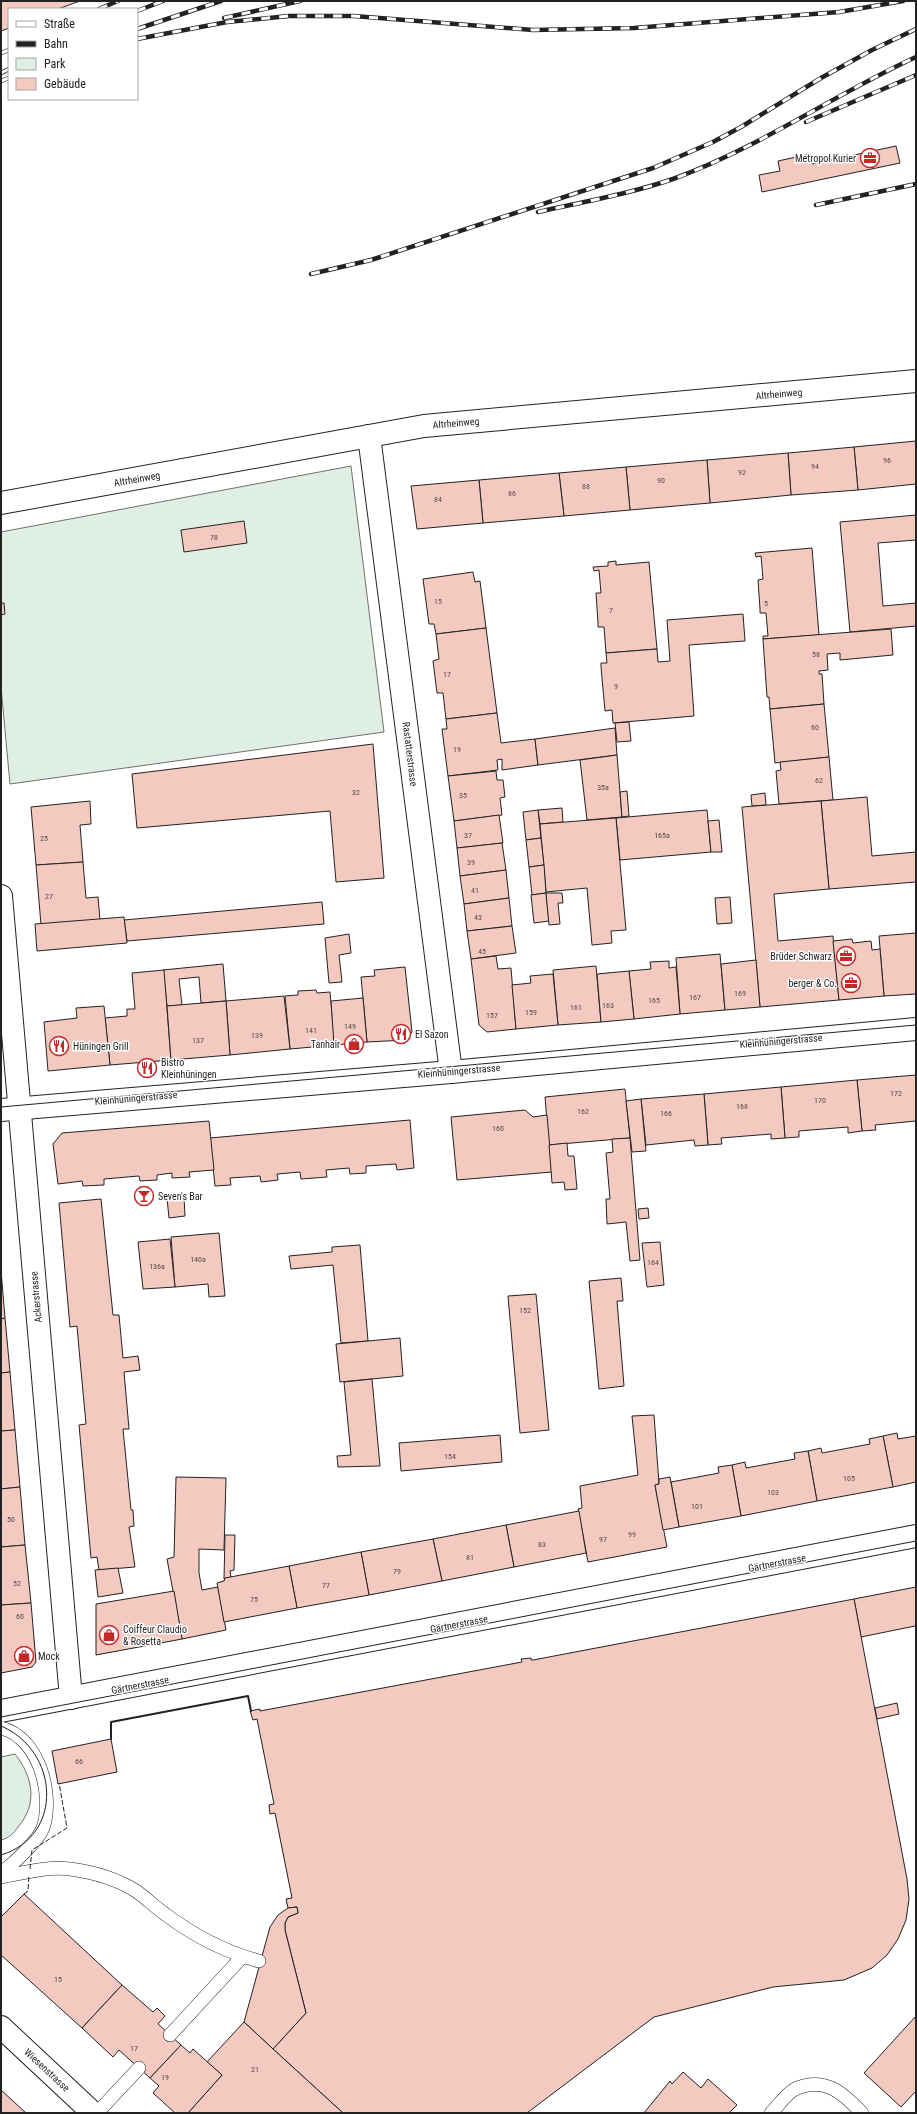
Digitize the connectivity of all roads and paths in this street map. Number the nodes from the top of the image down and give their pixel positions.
1 (916, 382) edge
2 (369, 436) junction
3 (1, 503) edge
4 (1, 896) edge
5 (916, 1028) edge
6 (451, 1072) junction
7 (10, 1109) edge
8 (916, 1536) edge
9 (71, 1698) junction
10 (1, 1712) edge
11 (1, 1728) edge
12 (1, 1872) edge
13 (1, 1877) edge
14 (242, 1957) junction
15 (260, 1961) dead end
16 (1, 2027) edge
17 (170, 2035) dead end
18 (138, 2068) dead end
19 (92, 2113) edge
20 (97, 2113) edge
21 (771, 2113) edge
22 (862, 2113) edge

1 - 2 street, Altrheinweg
2 - 3 street, Altrheinweg
2 - 6 street, Rastatterstrasse
4 - 7 street, Ackerstrasse
5 - 6 street, Kleinhüningerstrasse
6 - 7 street, Kleinhüningerstrasse
7 - 9 street, Ackerstrasse
8 - 9 street, Gärtnerstrasse
9 - 10 street, Gärtnerstrasse
11 - 12 lane
13 - 14 lane
14 - 15 lane
14 - 17 lane
16 - 19 street, Wiesenstrasse
18 - 20 lane
21 - 22 lane

